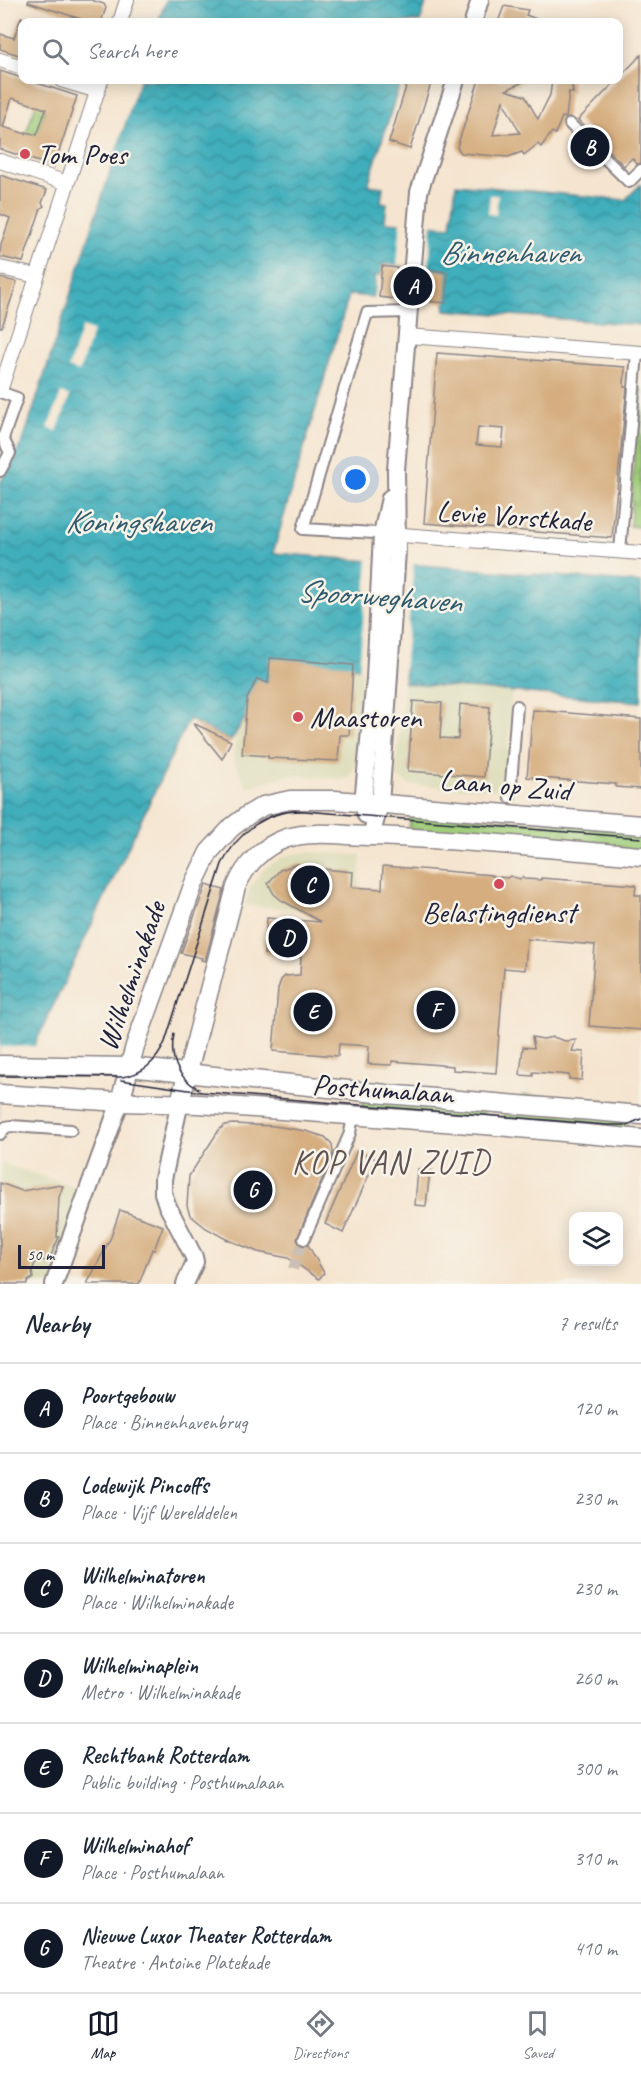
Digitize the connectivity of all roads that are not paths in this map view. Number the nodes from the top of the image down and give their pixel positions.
1 (126, 0) edge
2 (480, 0) edge
3 (121, 18) edge
4 (474, 18) edge
5 (0, 60) edge
6 (18, 66) edge
7 (455, 84) edge
8 (99, 85) edge
9 (570, 124) dead end
10 (0, 161) edge
11 (641, 170) edge
12 (67, 183) junction
13 (0, 268) edge
14 (412, 272) dead end
15 (37, 276) junction
16 (409, 304) joint
17 (407, 336) junction
18 (639, 353) edge
19 (1, 385) edge
20 (0, 471) edge
21 (387, 540) junction
22 (620, 551) junction
23 (641, 553) edge
24 (517, 706) dead end
25 (510, 797) dead end
26 (372, 804) junction
27 (641, 825) edge
28 (371, 836) junction
29 (641, 856) edge
30 (0, 1065) edge
31 (129, 1067) junction
32 (189, 1073) junction
33 (0, 1094) edge
34 (120, 1102) junction
35 (180, 1102) junction
36 (353, 1115) junction
37 (641, 1115) edge
38 (71, 1130) dead end
39 (0, 1134) edge
40 (641, 1139) edge
41 (304, 1239) tunnel mouth
42 (54, 1284) edge
43 (185, 1284) edge

1 - 3 street
2 - 4 street
5 - 6 street
7 - 14 street
8 - 12 street
9 - 11 street
10 - 12 street
12 - 15 street
13 - 15 street
15 - 19 street
16 - 17 street
16 - 21 street
17 - 18 street
17 - 21 street
18 - 22 street
19 - 20 street
21 - 22 street, Levie Vorstkade
21 - 26 street
22 - 23 street, Levie Vorstkade
24 - 25 street
26 - 27 main road, Laan op Zuid
26 - 28 street
26 - 31 main road, Wilhelminakade
28 - 29 main road, Laan op Zuid
28 - 32 main road
30 - 31 main road, Posthumalaan
31 - 32 main road, Posthumalaan
31 - 34 main road, Wilhelminakade
32 - 35 main road
32 - 37 main road, Posthumalaan
33 - 34 main road, Posthumalaan
34 - 35 main road, Posthumalaan
34 - 42 street, Wilhelminakade
35 - 36 main road, Posthumalaan
35 - 43 street
36 - 40 main road, Posthumalaan
36 - 41 street
38 - 39 street

